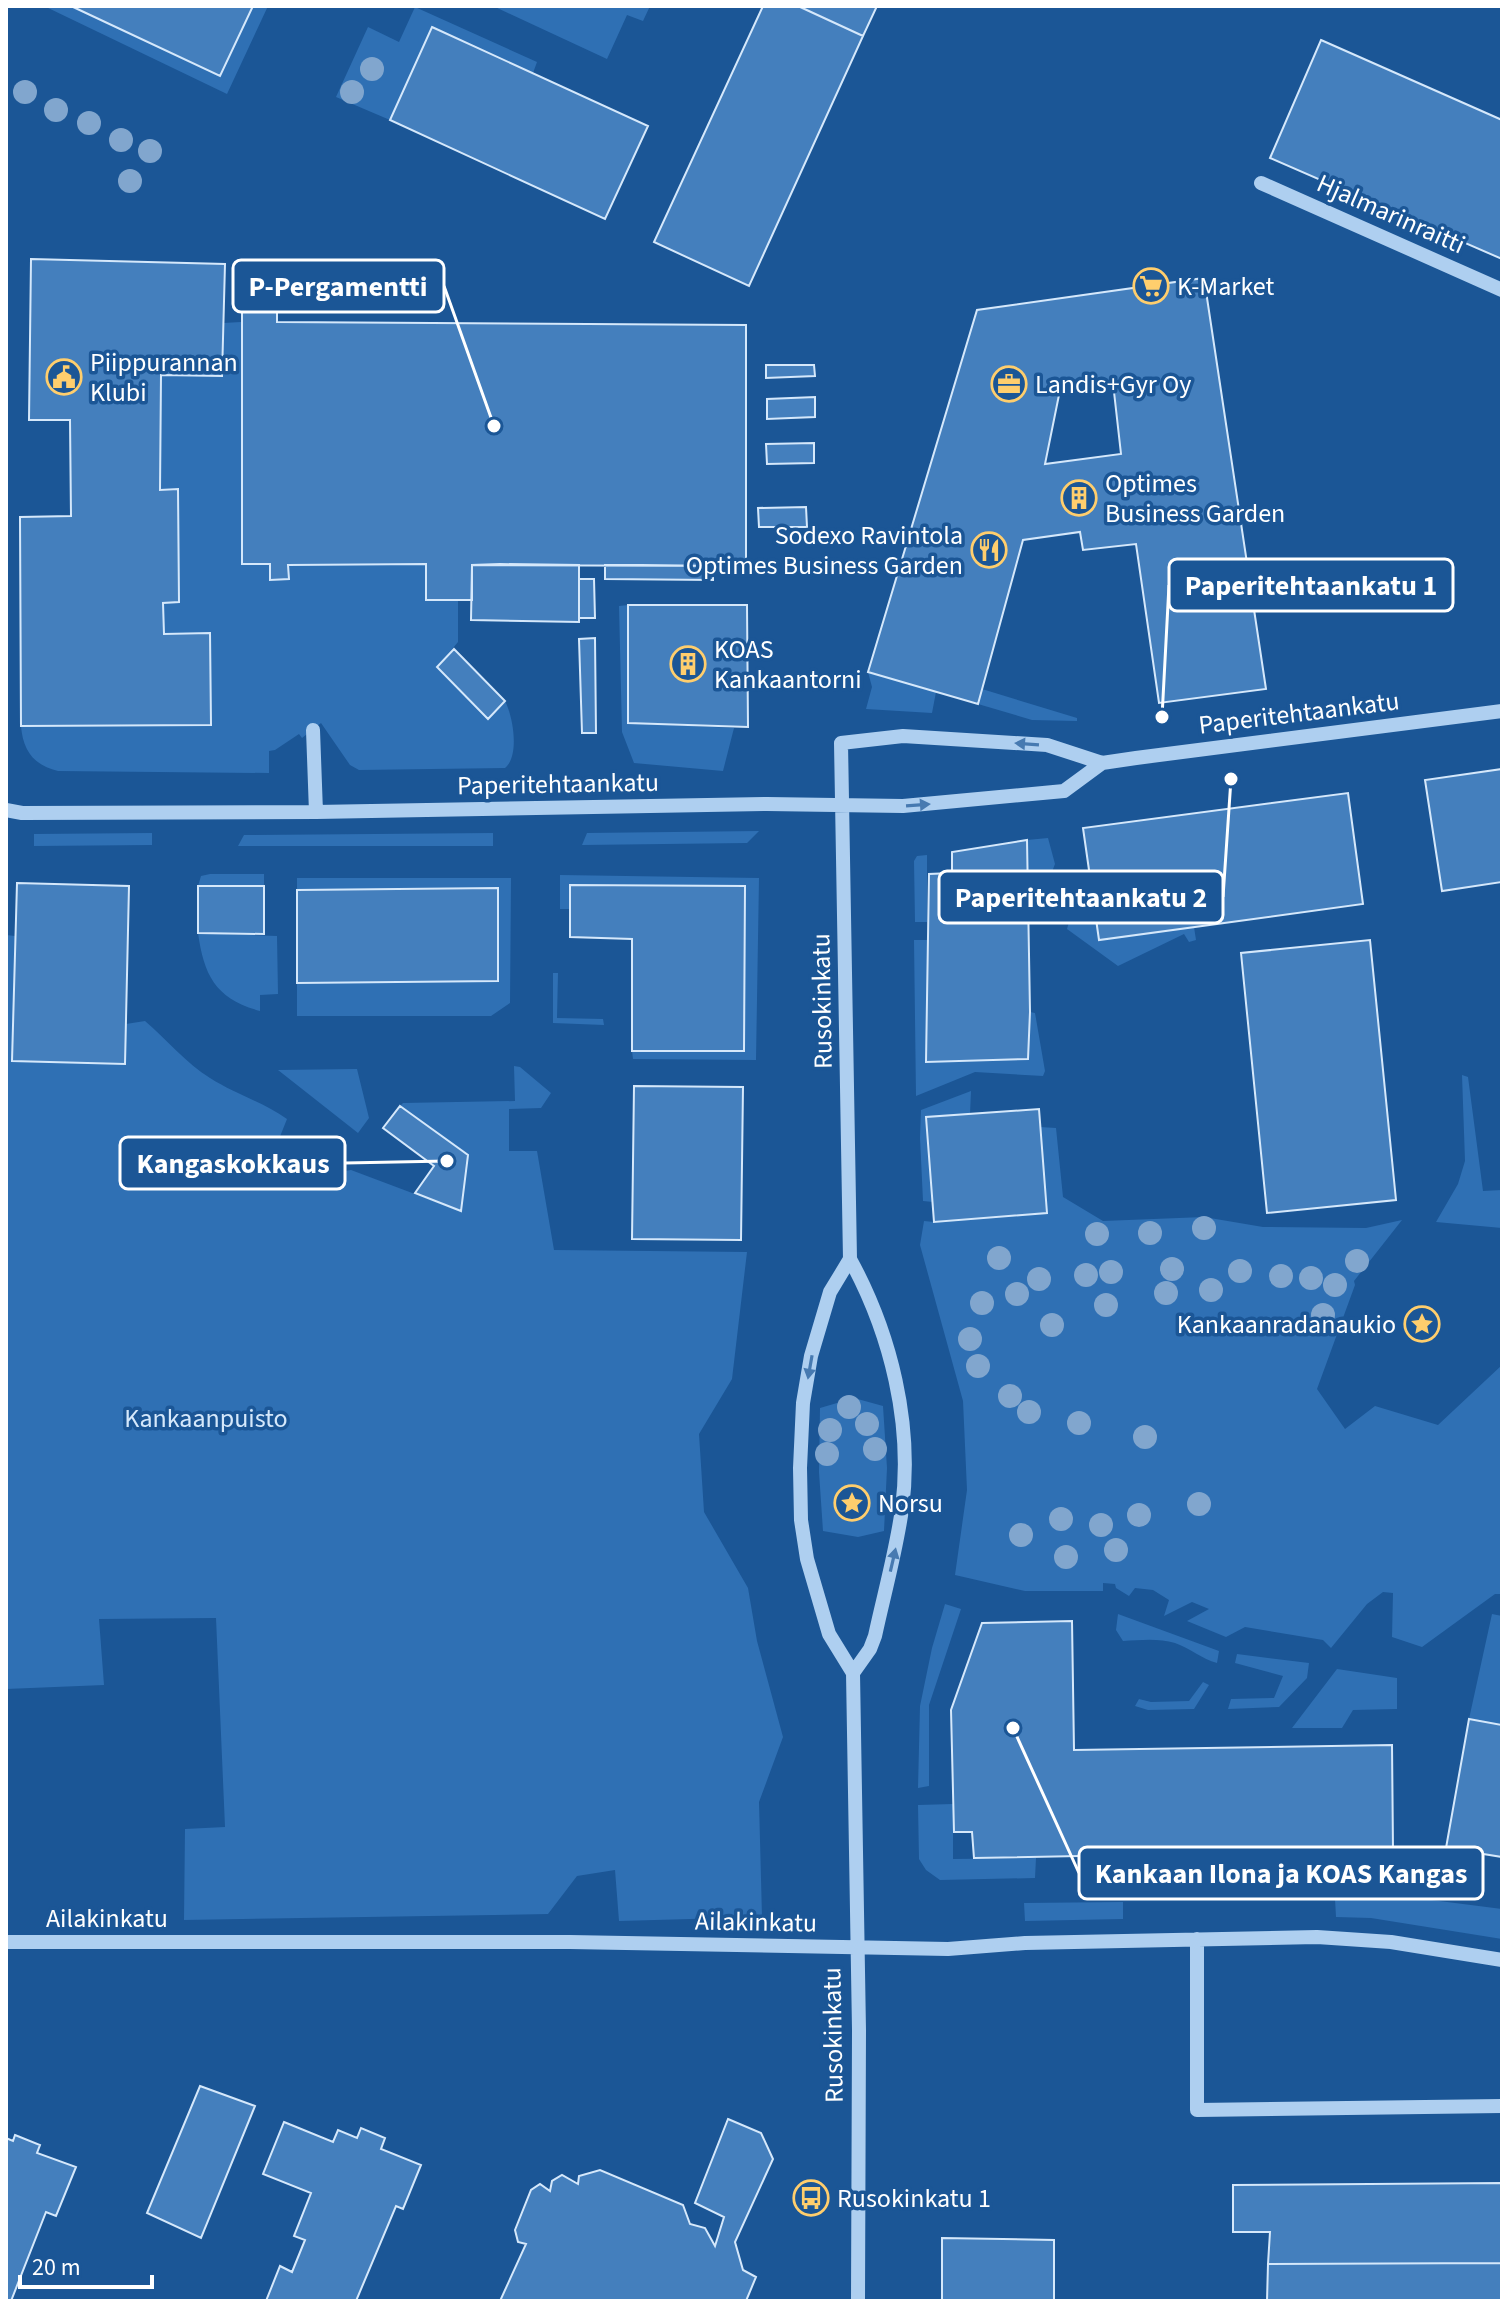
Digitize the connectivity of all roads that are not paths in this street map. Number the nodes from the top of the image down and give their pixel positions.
1 (1261, 183) dead end
2 (1502, 290) edge
3 (1502, 711) edge
4 (313, 730) dead end
5 (841, 743) joint
6 (1102, 763) junction
7 (841, 805) junction
8 (6, 810) edge
9 (316, 812) junction
10 (850, 1259) junction
11 (853, 1673) junction
12 (1197, 1939) junction
13 (6, 1942) edge
14 (856, 1949) junction
15 (1502, 1960) edge
16 (1502, 2106) edge
17 (858, 2301) edge

1 - 2 street, Hjalmarinraitti
3 - 6 street, Paperitehtaankatu
4 - 9 street
6 -> 5 street, Paperitehtaankatu
5 - 7 street, Rusokinkatu
7 -> 6 street, Paperitehtaankatu
7 - 9 street, Paperitehtaankatu
7 - 10 street, Rusokinkatu
8 - 9 street, Paperitehtaankatu
11 -> 10 street, Rusokinkatu
10 -> 11 street
11 - 14 street, Rusokinkatu
12 - 14 street, Ailakinkatu
12 - 15 street, Ailakinkatu
12 - 16 street
13 - 14 street, Ailakinkatu
14 - 17 street, Rusokinkatu

